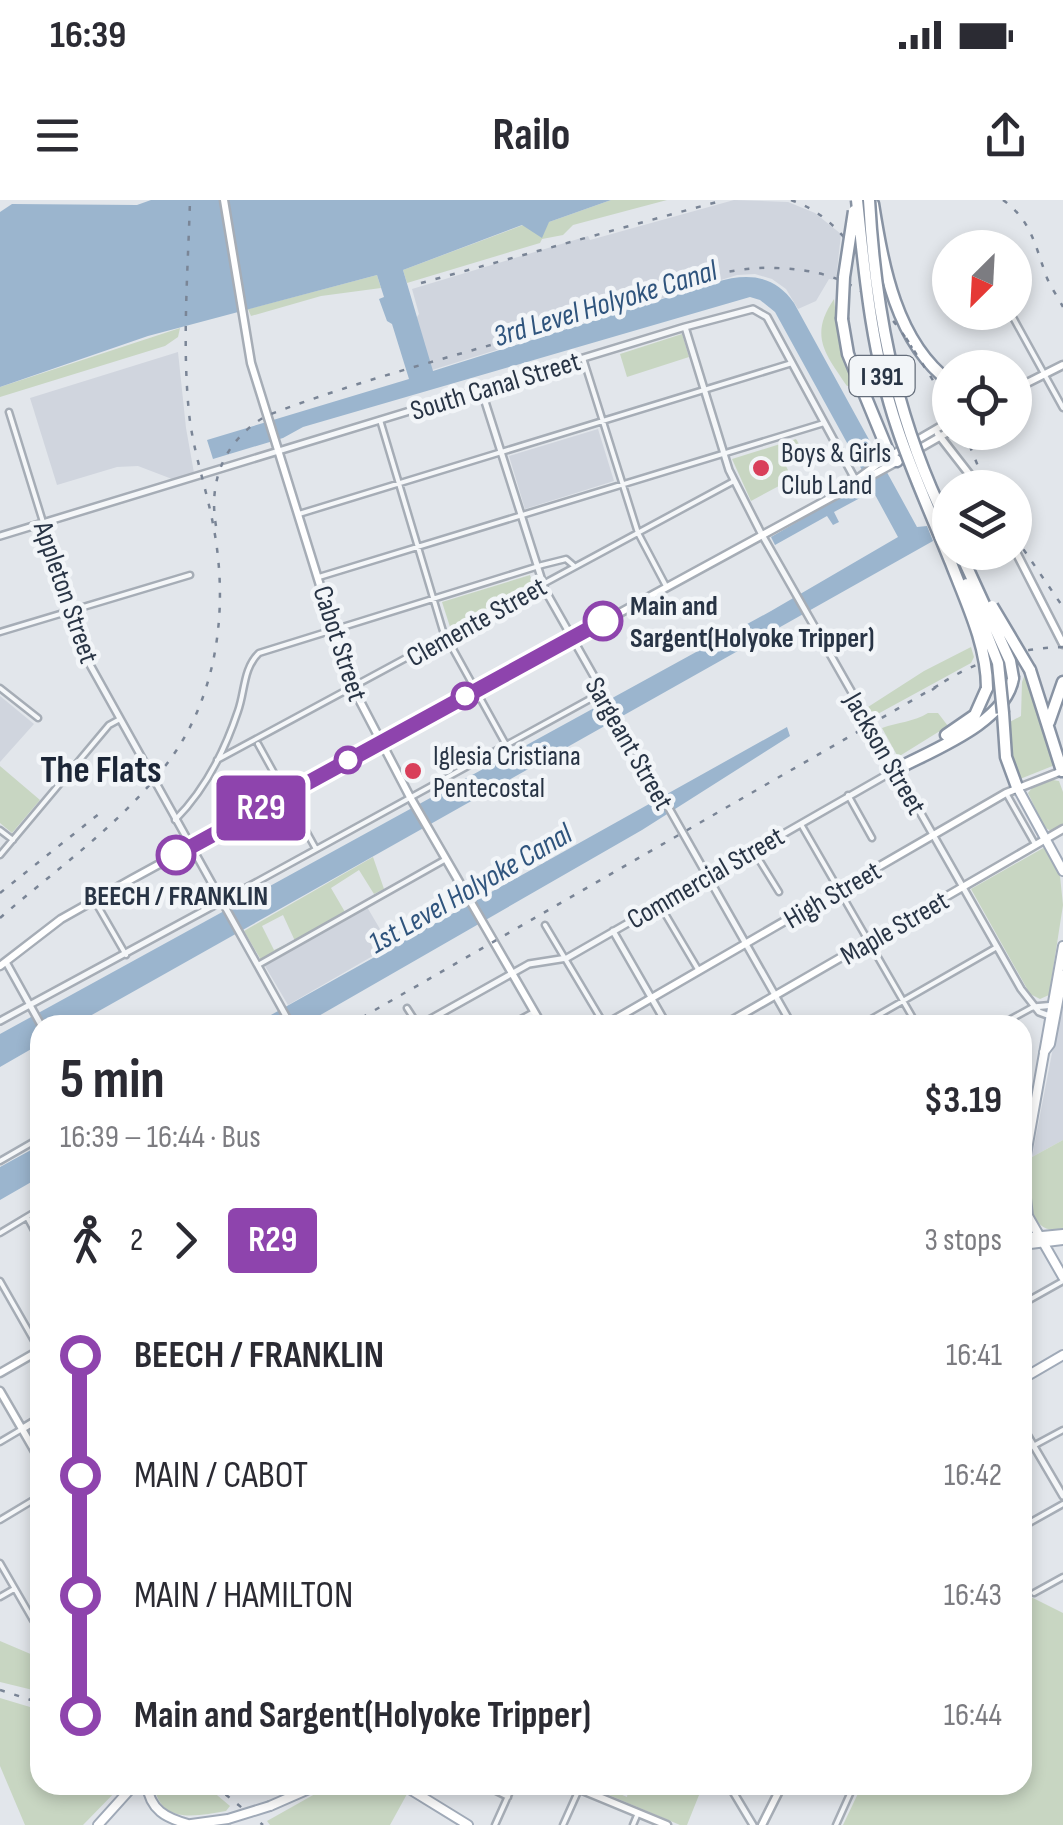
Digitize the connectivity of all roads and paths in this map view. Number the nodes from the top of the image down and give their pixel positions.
1 (224, 200) edge
2 (857, 200) edge
3 (871, 200) edge
4 (684, 327) junction
5 (1020, 330) edge
6 (583, 358) junction
7 (792, 363) junction
8 (932, 364) edge
9 (1063, 365) edge
10 (1044, 375) junction
11 (1032, 382) edge
12 (482, 389) junction
13 (704, 389) junction
14 (1063, 408) edge
15 (9, 412) dead end
16 (380, 420) junction
17 (602, 422) junction
18 (824, 424) junction
19 (932, 436) edge
20 (278, 449) junction
21 (950, 450) edge
22 (501, 452) junction
23 (724, 453) junction
24 (889, 461) junction
25 (966, 470) edge
26 (860, 478) junction
27 (734, 481) junction
28 (400, 484) junction
29 (622, 485) junction
30 (932, 487) edge
31 (932, 504) edge
32 (299, 514) junction
33 (520, 516) junction
34 (43, 521) junction
35 (638, 533) junction
36 (761, 533) junction
37 (0, 536) edge
38 (419, 548) junction
39 (574, 566) junction
40 (537, 567) junction
41 (959, 570) edge
42 (962, 570) edge
43 (969, 570) edge
44 (972, 570) edge
45 (1026, 570) edge
46 (190, 575) dead end
47 (320, 577) junction
48 (542, 585) junction
49 (666, 586) junction
50 (434, 599) junction
51 (70, 611) junction
52 (334, 628) junction
53 (0, 632) edge
54 (447, 637) junction
55 (571, 638) junction
56 (1063, 641) edge
57 (1063, 682) edge
58 (0, 688) edge
59 (352, 688) junction
60 (476, 691) junction
61 (603, 696) junction
62 (1059, 700) edge
63 (38, 718) dead end
64 (120, 718) junction
65 (1048, 728) junction
66 (256, 742) junction
67 (381, 742) junction
68 (505, 743) junction
69 (218, 760) junction
70 (896, 770) junction
71 (1063, 772) edge
72 (1017, 787) junction
73 (1006, 793) junction
74 (286, 794) junction
75 (848, 795) junction
76 (411, 798) junction
77 (175, 820) junction
78 (800, 822) junction
79 (1063, 829) edge
80 (0, 830) edge
81 (934, 836) junction
82 (872, 838) dead end
83 (1046, 839) junction
84 (12, 840) junction
85 (1035, 844) junction
86 (190, 847) junction
87 (316, 849) junction
88 (753, 850) junction
89 (0, 856) edge
90 (446, 859) junction
91 (1063, 871) edge
92 (707, 877) junction
93 (963, 887) junction
94 (840, 890) junction
95 (779, 892) dead end
96 (95, 900) junction
97 (220, 902) junction
98 (659, 904) junction
99 (545, 925) dead end
100 (613, 930) junction
101 (869, 942) junction
102 (745, 944) junction
103 (1063, 946) edge
104 (997, 948) junction
105 (126, 954) junction
106 (566, 958) junction
107 (3, 964) edge
108 (257, 965) junction
109 (699, 972) junction
110 (512, 974) junction
111 (1063, 975) edge
112 (775, 996) junction
113 (652, 999) junction
114 (904, 1000) junction
115 (1054, 1005) junction
116 (1034, 1007) junction
117 (407, 1008) dead end
118 (32, 1009) junction
119 (534, 1012) junction
120 (35, 1015) edge
121 (285, 1015) edge
122 (412, 1015) edge
123 (437, 1015) edge
124 (528, 1015) edge
125 (536, 1015) edge
126 (599, 1015) edge
127 (623, 1015) edge
128 (661, 1015) edge
129 (742, 1015) edge
130 (786, 1015) edge
131 (878, 1015) edge
132 (912, 1015) edge
133 (1019, 1015) edge
134 (1052, 1016) junction
135 (0, 1022) edge
136 (1032, 1114) edge
137 (30, 1144) edge
138 (0, 1161) edge
139 (30, 1215) edge
140 (26, 1217) junction
141 (1032, 1221) edge
142 (30, 1224) edge
143 (0, 1233) edge
144 (1063, 1237) edge
145 (1040, 1239) junction
146 (1032, 1240) edge
147 (1063, 1279) edge
148 (0, 1281) edge
149 (1032, 1298) edge
150 (30, 1333) edge
151 (30, 1356) edge
152 (1063, 1356) edge
153 (0, 1373) edge
154 (1032, 1374) edge
155 (0, 1391) edge
156 (30, 1424) edge
157 (22, 1429) junction
158 (1063, 1430) edge
159 (0, 1442) edge
160 (30, 1443) edge
161 (1032, 1443) edge
162 (1034, 1446) junction
163 (1063, 1496) edge
164 (30, 1502) edge
165 (1063, 1504) edge
166 (0, 1520) edge
167 (1032, 1521) edge
168 (0, 1563) edge
169 (1063, 1577) edge
170 (14, 1589) junction
171 (1034, 1593) dead end
172 (0, 1598) edge
173 (30, 1615) edge
174 (125, 1795) edge
175 (149, 1795) edge
176 (295, 1795) edge
177 (418, 1795) edge
178 (504, 1795) edge
179 (576, 1795) edge
180 (598, 1795) edge
181 (735, 1795) edge
182 (777, 1795) edge
183 (850, 1795) edge
184 (508, 1797) joint
185 (638, 1813) junction
186 (98, 1825) edge
187 (186, 1825) edge
188 (466, 1825) edge
189 (495, 1825) edge
190 (563, 1825) edge
191 (633, 1825) edge
192 (667, 1825) edge
193 (753, 1825) edge
194 (762, 1825) edge
195 (836, 1825) edge

1 - 20 main road, Cabot Street
2 - 24 highway, bridge
2 - 31 highway, I 391, bridge
3 - 8 highway, bridge
3 - 30 highway, I 391, bridge
4 - 6 street, South Canal Street
4 - 7 street, South Canal Street
4 - 13 street, Jackson Street
5 - 10 street
6 - 12 street, South Canal Street
6 - 17 street
7 - 13 street
7 - 18 street, South Canal Street
9 - 10 main road
10 - 11 main road
10 - 14 street
12 - 16 street, South Canal Street
12 - 22 street, Sargeant Street
13 - 17 street
13 - 23 street, Jackson Street
15 - 34 street, Appleton Street
16 - 20 street, South Canal Street
16 - 28 street
17 - 22 street
17 - 29 street
18 - 23 street
18 - 26 street, South Canal Street
19 - 24 main road
20 - 32 main road, Cabot Street
20 - 34 street, South Canal Street
21 - 25 main road
22 - 28 street
22 - 33 street, Sargeant Street
23 - 27 street, Jackson Street
23 - 29 street
24 - 26 main road
26 - 36 main road
27 - 35 street, Clemente Street
27 - 36 street, Jackson Street
28 - 32 street
28 - 38 street
29 - 33 street
29 - 35 street
32 - 47 main road, Cabot Street
33 - 38 street
33 - 40 street, Sargeant Street
34 - 37 street, South Canal Street
34 - 51 street, Appleton Street
35 - 39 street, Clemente Street
35 - 49 street
36 - 49 main road
36 - 70 street, Jackson Street
38 - 47 street
38 - 50 street
39 - 40 street
39 - 48 street, Clemente Street
40 - 48 street, Sargeant Street
40 - 50 street
41 - 70 highway, bridge
42 - 72 highway, bridge
43 - 70 highway, bridge
44 - 65 highway, bridge
45 - 56 main road
46 - 51 street
47 - 52 main road, Cabot Street
48 - 54 street, Clemente Street
48 - 55 street, Sargeant Street
49 - 55 main road
50 - 52 street
50 - 54 street
51 - 53 street
51 - 64 street, Appleton Street
52 - 59 main road, Cabot Street
52 - 69 street
54 - 59 street, Clemente Street
54 - 60 street
55 - 60 main road
55 - 61 street, Sargeant Street
57 - 62 highway
58 - 63 street
59 - 66 street, Clemente Street
59 - 67 main road, Cabot Street
60 - 67 main road
60 - 68 street
61 - 68 street
61 - 92 street, Sargeant Street
62 - 65 highway
64 - 77 street, Appleton Street
64 - 84 street
65 - 71 highway
66 - 69 street, Clemente Street
66 - 74 street
67 - 74 main road
67 - 76 main road, Cabot Street
68 - 76 street
69 - 77 street
70 - 75 street, Commercial Street
70 - 81 street, Jackson Street
71 - 72 main road, High Street
72 - 73 main road, High Street
72 - 83 main road
73 - 81 main road, High Street
73 - 85 street
74 - 86 main road
74 - 87 street
75 - 78 street, Commercial Street
75 - 82 street
76 - 87 street
76 - 90 main road, Cabot Street
77 - 86 street, Appleton Street
78 - 88 street, Commercial Street
78 - 94 street
79 - 83 main road, Maple Street
80 - 84 street
81 - 93 street, Jackson Street
81 - 94 main road, High Street
83 - 85 main road, Maple Street
83 - 91 main road
84 - 89 street
85 - 93 main road, Maple Street
86 - 96 main road
86 - 97 street, Appleton Street
87 - 97 street
88 - 92 street, Commercial Street
88 - 95 street
90 - 108 street
90 - 110 main road, Cabot Street
92 - 98 street, Commercial Street
92 - 102 street, Sargeant Street
93 - 101 main road, Maple Street
93 - 104 street, Jackson Street
94 - 101 street
94 - 102 main road, High Street
96 - 105 street
96 - 107 main road
97 - 105 street
97 - 108 street, Appleton Street
98 - 100 street, Commercial Street
98 - 109 street
99 - 106 street
100 - 106 street, Commercial Street
100 - 113 street
101 - 112 main road, Maple Street
101 - 114 street
102 - 109 main road, High Street
102 - 112 street, Sargeant Street
103 - 115 main road
104 - 114 street
104 - 116 street, Jackson Street
105 - 118 street
106 - 110 street, Commercial Street
106 - 126 street
107 - 118 street
108 - 121 street, Appleton Street
109 - 113 main road, High Street
110 - 119 main road, Cabot Street
110 - 123 street, Commercial Street
111 - 115 main road
112 - 129 main road, Maple Street
112 - 130 street, Sargeant Street
113 - 127 main road, High Street
113 - 128 street
114 - 131 street
114 - 132 street
115 - 116 street
115 - 134 main road
116 - 133 street
116 - 134 street, Jackson Street
117 - 122 street
118 - 120 street
118 - 135 street
119 - 124 street
119 - 125 main road, Cabot Street
134 - 136 main road
137 - 138 street
139 - 140 street
140 - 142 street
140 - 143 street
141 - 145 main road
144 - 145 main road
145 - 146 main road
145 - 147 main road
147 - 149 street
148 - 150 street
151 - 153 main road
152 - 154 main road
155 - 157 main road
156 - 157 main road
157 - 159 street
157 - 160 main road
158 - 162 street
161 - 162 street
162 - 163 street
164 - 166 street
165 - 167 street
168 - 170 street
169 - 171 street
170 - 172 street
170 - 173 street
174 - 186 main road
175 - 187 main road
176 - 187 main road, bridge
177 - 188 main road
178 - 184 street
179 - 190 street
180 - 185 main road
181 - 193 street
182 - 194 main road
183 - 195 street
184 - 189 street
185 - 191 street
185 - 192 main road

